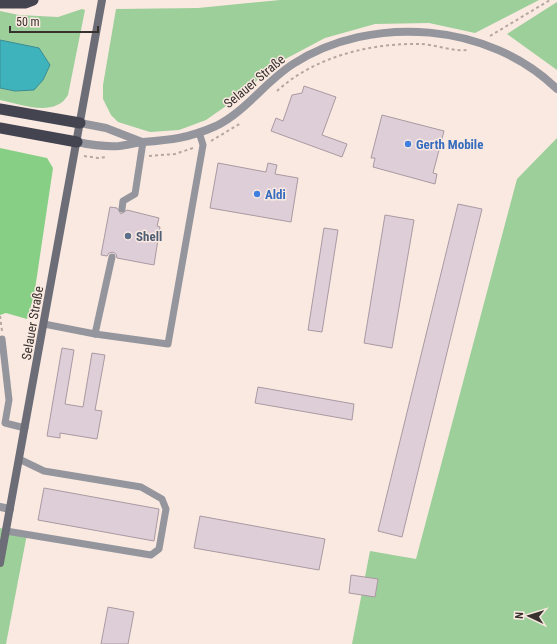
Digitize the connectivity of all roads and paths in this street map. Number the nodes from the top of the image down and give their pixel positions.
1 (33, 0) edge
2 (102, 0) edge
3 (550, 0) edge
4 (0, 3) edge
5 (480, 42) junction
6 (557, 89) edge
7 (273, 95) dead end
8 (0, 109) edge
9 (241, 122) dead end
10 (80, 123) junction
11 (0, 128) edge
12 (199, 132) junction
13 (77, 142) junction
14 (143, 142) junction
15 (203, 144) junction
16 (74, 154) junction
17 (110, 156) dead end
18 (142, 156) junction
19 (122, 209) dead end
20 (112, 257) dead end
21 (0, 316) edge
22 (44, 324) junction
23 (95, 334) junction
24 (2, 339) joint
25 (25, 428) junction
26 (19, 459) junction
27 (0, 507) edge
28 (10, 509) junction
29 (6, 531) junction
30 (0, 563) edge

1 - 4 highway
2 - 10 main road, Selauer Straße
3 - 5 path
5 - 6 street, Selauer Straße
5 - 7 path
5 - 12 street, Selauer Straße
8 - 10 highway
9 - 15 path
10 - 13 main road, Selauer Straße
10 - 14 street, Selauer Straße
11 - 13 highway
12 - 14 street, Selauer Straße
12 - 15 lane
13 - 14 street, Selauer Straße
13 - 16 main road, Selauer Straße
14 - 18 lane
15 - 18 path
15 - 23 lane
16 - 17 path
16 - 22 main road, Selauer Straße
18 - 19 lane
20 - 23 lane
21 - 24 path
22 - 23 lane
22 - 25 main road, Selauer Straße
24 - 25 lane
25 - 26 main road, Selauer Straße
26 - 28 main road, Selauer Straße
26 - 29 lane
27 - 28 street
28 - 29 main road, Selauer Straße
29 - 30 main road, Selauer Straße

